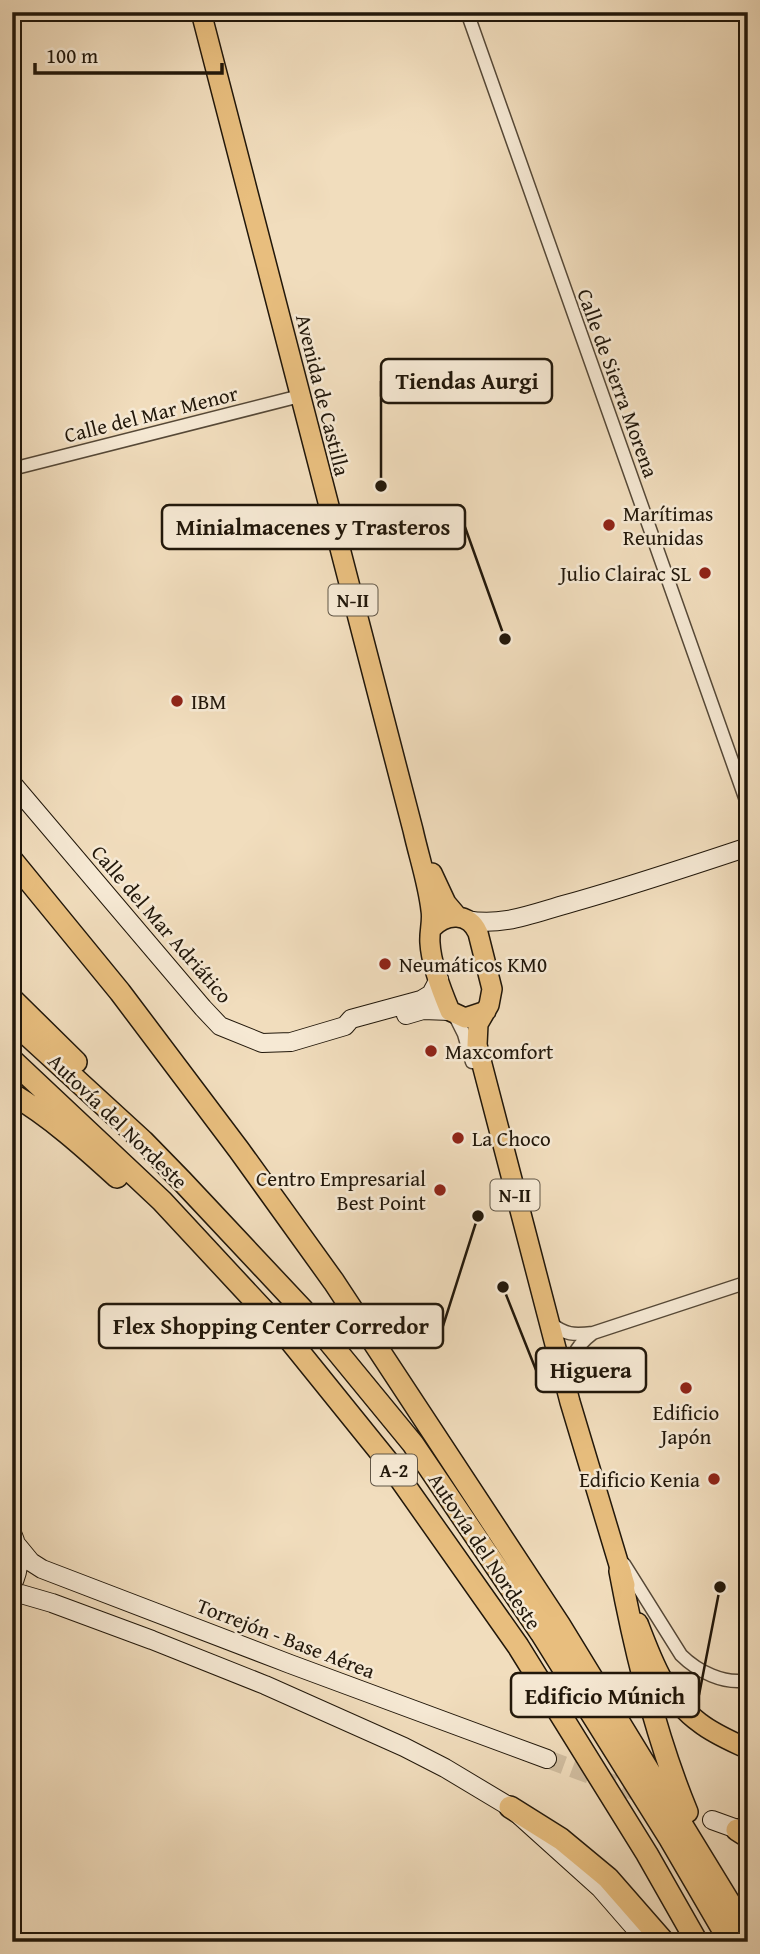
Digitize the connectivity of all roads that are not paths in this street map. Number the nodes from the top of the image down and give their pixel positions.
1 (201, 12) edge
2 (467, 12) edge
3 (300, 396) junction
4 (12, 469) edge
5 (12, 783) edge
6 (748, 806) edge
7 (413, 830) junction
8 (748, 847) edge
9 (12, 860) edge
10 (462, 918) junction
11 (503, 922) junction
12 (432, 928) junction
13 (483, 952) junction
14 (439, 979) junction
15 (12, 999) edge
16 (486, 1011) junction
17 (452, 1012) junction
18 (12, 1021) edge
19 (345, 1026) junction
20 (12, 1060) edge
21 (12, 1094) edge
22 (143, 1141) junction
23 (748, 1282) edge
24 (550, 1322) junction
25 (280, 1328) junction
26 (593, 1333) junction
27 (570, 1402) junction
28 (15, 1539) edge
29 (613, 1548) junction
30 (620, 1571) junction
31 (12, 1585) edge
32 (12, 1595) edge
33 (748, 1681) edge
34 (748, 1749) edge
35 (547, 1759) tunnel mouth
36 (510, 1807) junction
37 (712, 1820) dead end
38 (744, 1833) edge
39 (748, 1931) edge
40 (647, 1942) edge
41 (664, 1942) edge
42 (697, 1942) edge
43 (730, 1942) edge

1 - 3 main road, Avenida de Castilla / N-II
2 - 6 street, Calle de Sierra Morena
3 - 4 street, Calle del Mar Menor
3 - 7 main road, Avenida de Castilla / N-II
5 - 19 main road, Calle del Mar Adriático
7 - 10 main road, Avenida de Castilla / N-II
7 - 12 main road, Avenida de Castilla / N-II
8 - 11 main road
9 - 39 highway
10 - 11 main road
10 - 12 main road
10 - 13 main road, N-II
11 - 13 main road
12 - 14 main road, N-II
13 - 16 main road, N-II
14 - 17 main road, N-II
14 - 19 main road, Calle del Mar Adriático
15 - 22 highway
16 - 17 main road
16 - 24 main road, N-II
17 - 19 main road, Calle del Mar Adriático
17 - 24 street, N-II
18 - 22 highway, Autovía del Nordeste / A-2
20 - 25 highway, Autovía del Nordeste / A-2
21 - 25 highway
22 - 43 highway, Autovía del Nordeste / A-2
23 - 26 street
24 - 26 street
24 - 27 main road, N-II
25 - 42 highway, Autovía del Nordeste / A-2
26 - 27 street
27 - 29 main road, N-II
28 - 31 main road
28 - 35 main road, Torrejón - Base Aérea
29 - 30 main road, N-II
29 - 33 street
30 - 34 main road, N-II
30 - 39 highway
32 - 36 main road
36 - 40 main road
36 - 41 highway
37 - 38 main road

